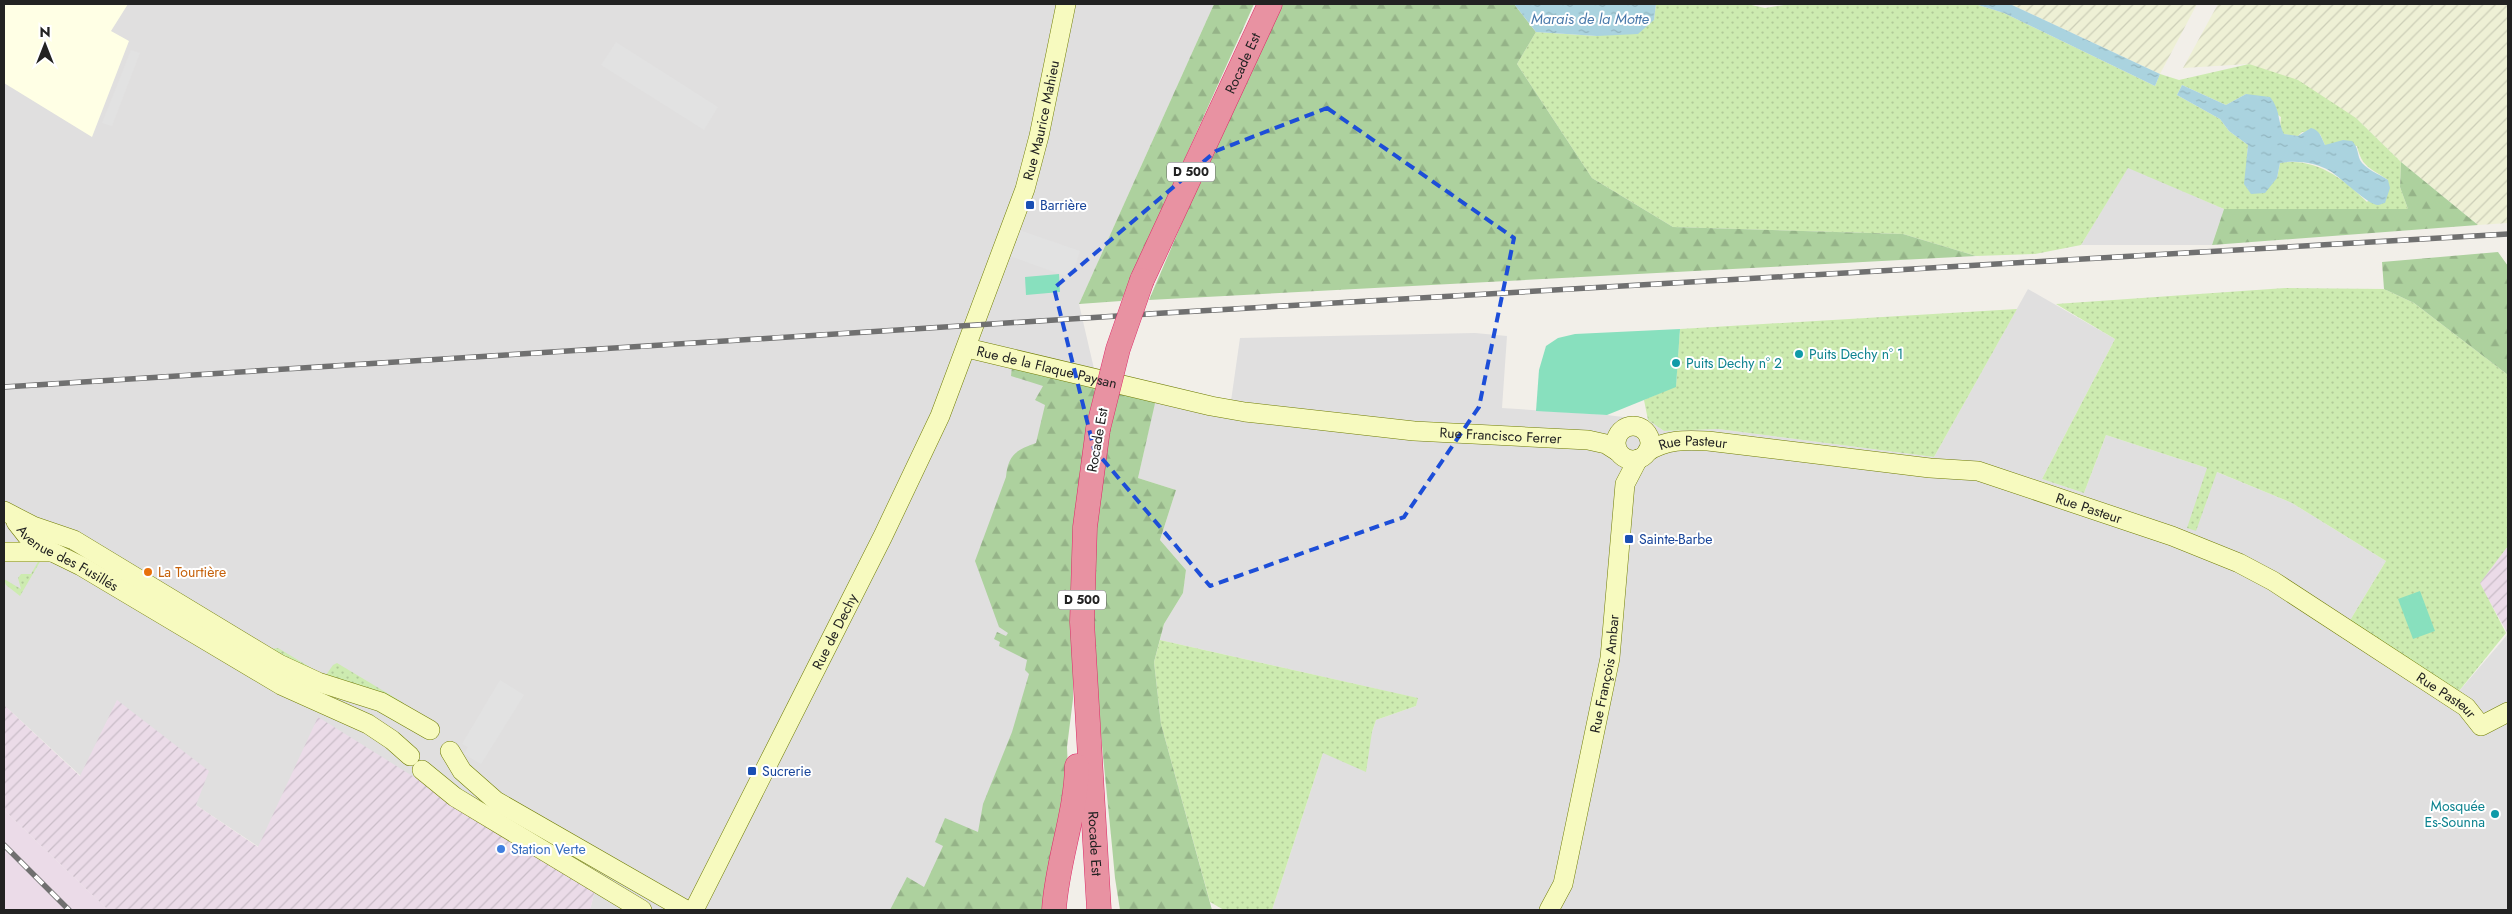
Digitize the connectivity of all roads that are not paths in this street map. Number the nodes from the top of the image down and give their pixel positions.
1 (1066, 4) edge
2 (1270, 5) edge
3 (967, 348) junction
4 (1414, 431) joint
5 (1618, 442) junction
6 (1642, 456) junction
7 (6, 517) edge
8 (4, 552) edge
9 (56, 553) junction
10 (1084, 672) junction
11 (2508, 712) edge
12 (430, 730) junction
13 (450, 751) junction
14 (416, 763) junction
15 (1091, 793) junction
16 (642, 910) edge
17 (686, 910) edge
18 (694, 910) edge
19 (1054, 910) edge
20 (1099, 910) edge
21 (1113, 910) edge
22 (1549, 910) edge

1 - 3 street, Rue Maurice Mahieu
2 - 10 highway, Rocade Est / D 500, bridge
3 - 4 street, Rue de la Flaque Paysan
3 - 18 street, Rue de Dechy
4 - 5 street, Rue Francisco Ferrer
5 - 6 street
5 - 6 street
6 - 11 street, Rue Pasteur
6 - 22 street, Rue François Ambar
7 - 9 street, Avenue des Fusillés
7 - 12 street, Avenue des Fusillés
8 - 9 street
9 - 14 street, Avenue des Fusillés
10 - 15 highway, Rocade Est / D 500
10 - 19 highway
12 - 13 street
12 - 14 street
13 - 14 street
13 - 17 street
14 - 16 street, Avenue des Fusillés
15 - 20 highway, Rocade Est / D 500
15 - 21 highway

